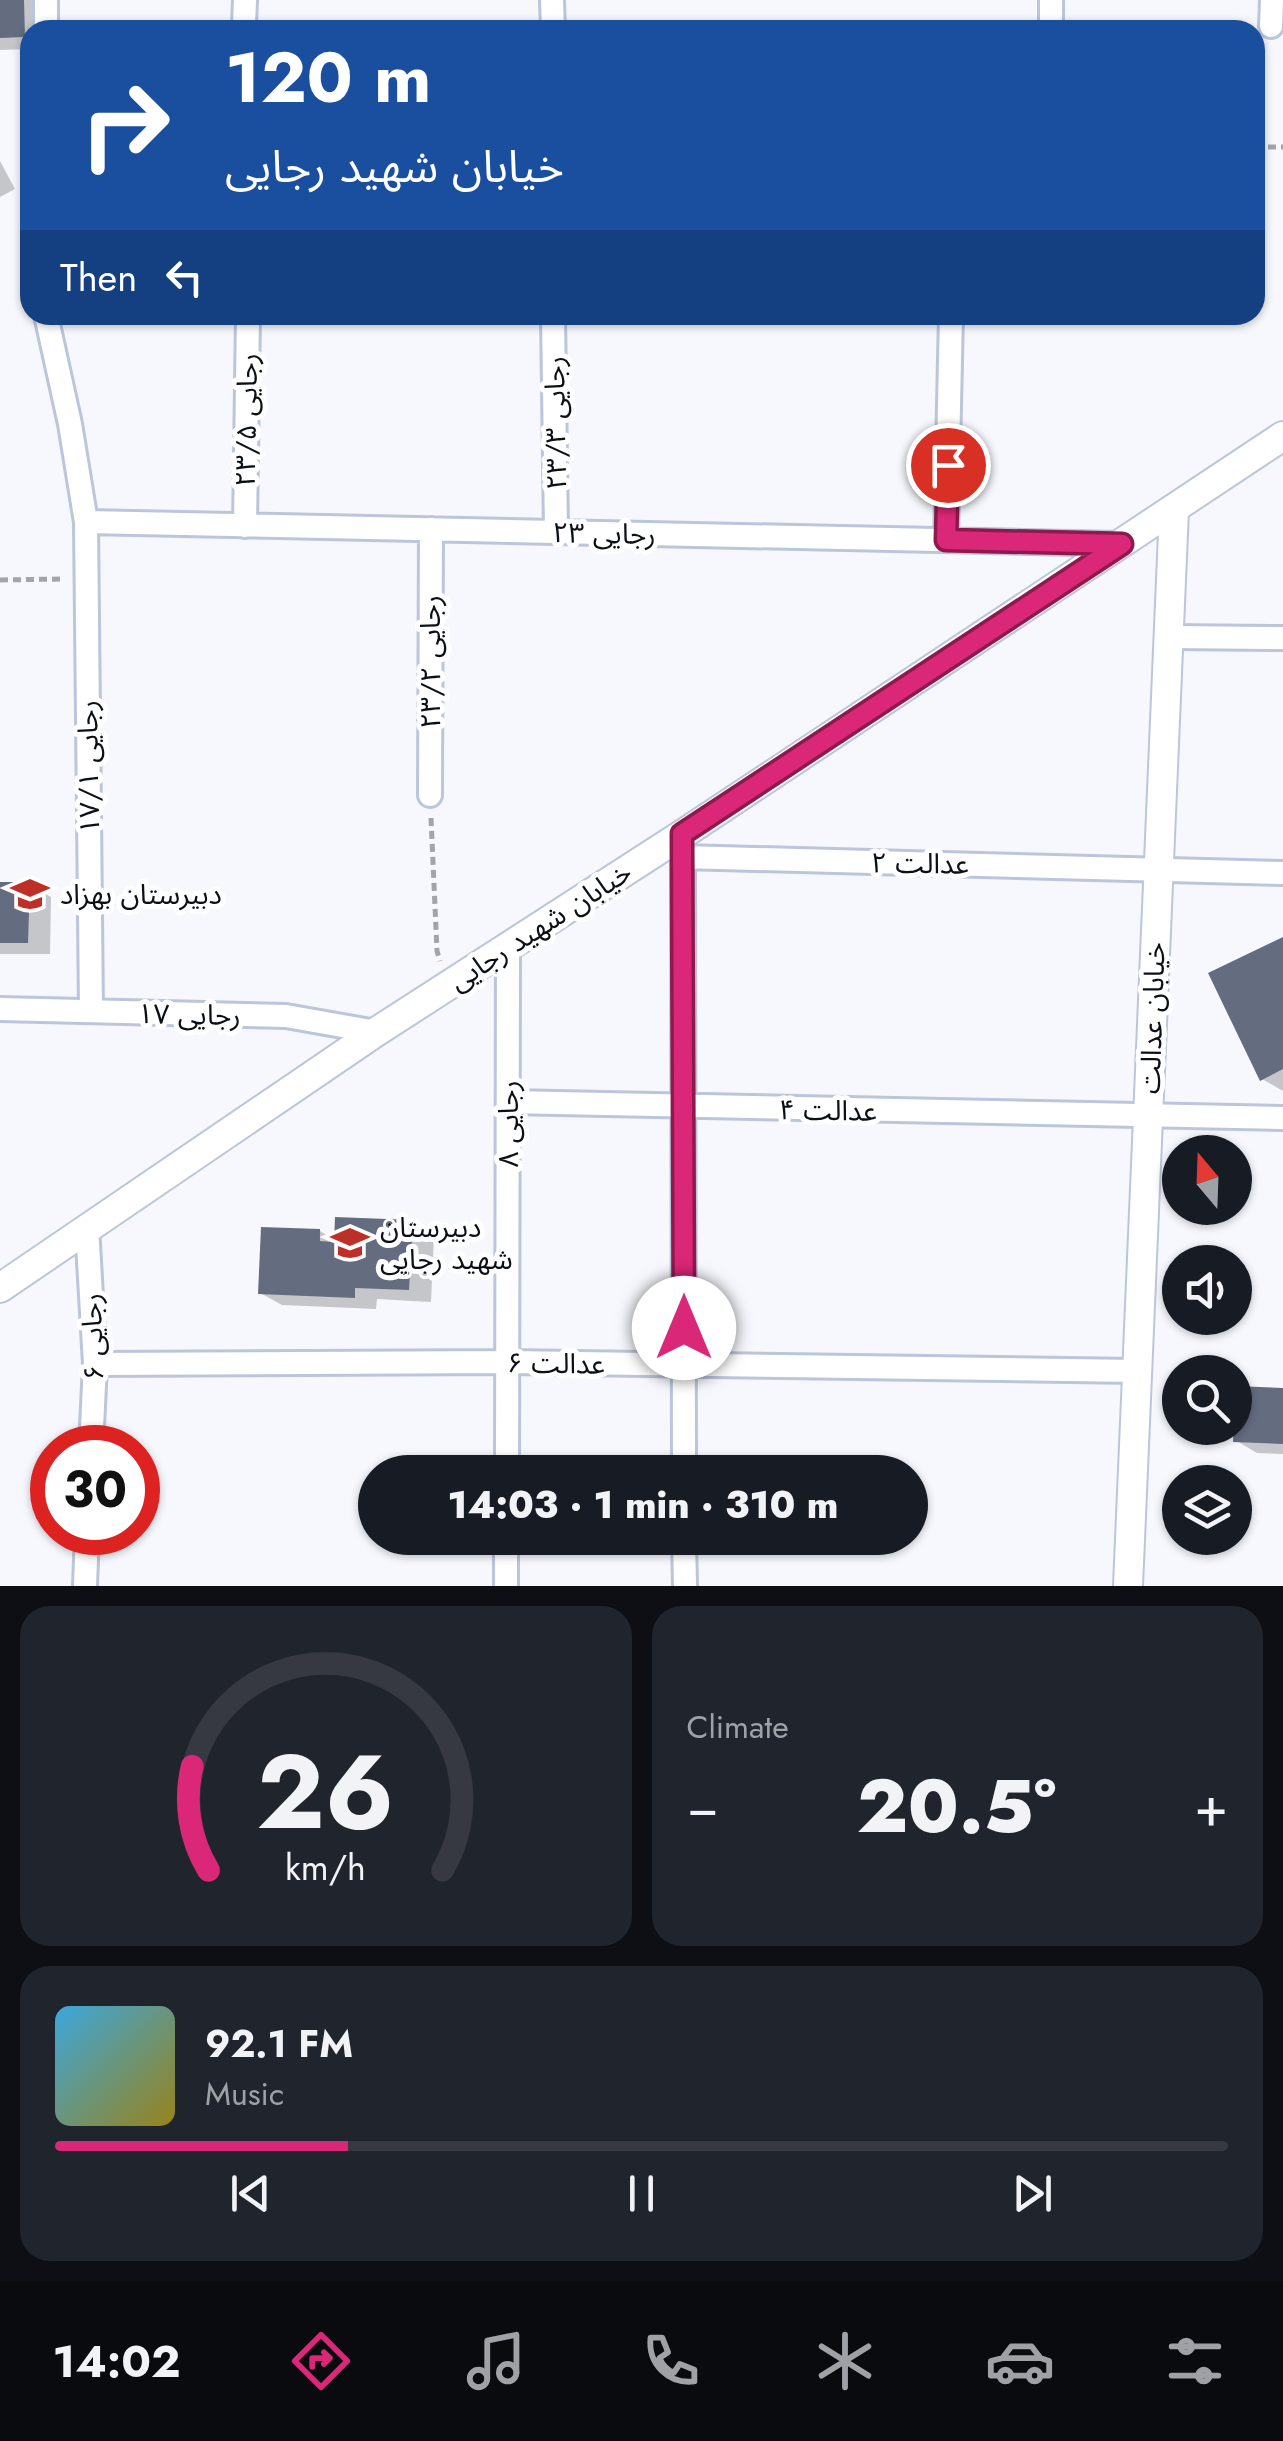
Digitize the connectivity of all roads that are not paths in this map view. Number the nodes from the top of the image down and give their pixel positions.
1 (1272, 0) edge
2 (1271, 26) dead end
3 (48, 325) edge
4 (248, 325) edge
5 (554, 325) edge
6 (951, 325) edge
7 (1283, 436) edge
8 (1174, 510) junction
9 (86, 522) junction
10 (245, 526) junction
11 (431, 529) junction
12 (556, 532) junction
13 (946, 540) junction
14 (1122, 544) junction
15 (1171, 636) junction
16 (1283, 638) edge
17 (430, 794) road end
18 (682, 845) junction
19 (1158, 868) junction
20 (1283, 873) edge
21 (508, 946) junction
22 (0, 1009) edge
23 (91, 1011) junction
24 (376, 1032) junction
25 (508, 1102) junction
26 (683, 1107) junction
27 (1148, 1117) junction
28 (1282, 1118) edge
29 (86, 1227) junction
30 (0, 1288) edge
31 (507, 1362) junction
32 (95, 1364) junction
33 (684, 1365) junction
34 (1137, 1371) junction
35 (92, 1425) edge
36 (507, 1455) edge
37 (684, 1455) edge
38 (86, 1555) edge
39 (506, 1555) edge
40 (684, 1555) edge
41 (85, 1586) edge
42 (506, 1586) edge
43 (684, 1586) edge
44 (1128, 1586) edge

1 - 2 street
3 - 9 street, رجایی ۱۷/۱
4 - 10 street, رجایی ۲۳/۵
5 - 12 street, رجایی ۲۳/۳
6 - 13 street
7 - 8 street, خیابان شهید رجایی
8 - 14 street, خیابان شهید رجایی
8 - 15 street, خیابان عدالت
9 - 10 street, رجایی ۲۳
9 - 23 street, رجایی ۱۷/۱
10 - 11 street, رجایی ۲۳
11 - 12 street, رجایی ۲۳
11 - 17 street, رجایی ۲۳/۲
12 - 13 street, رجایی ۲۳
13 - 14 street, رجایی ۲۳
14 - 18 street, خیابان شهید رجایی
15 - 16 street
15 - 19 street, خیابان عدالت
18 - 19 street, عدالت ۲
18 - 21 street, خیابان شهید رجایی
18 - 26 street
19 - 20 street, عدالت ۲
19 - 27 street, خیابان عدالت
21 - 24 street, خیابان شهید رجایی
21 - 25 street, رجایی ۸
22 - 23 street, رجایی ۱۷
23 - 24 street, رجایی ۱۷
24 - 29 street, خیابان شهید رجایی
25 - 26 street, عدالت ۴
25 - 31 street, رجایی ۸
26 - 27 street, عدالت ۴
26 - 33 street
27 - 28 street, عدالت ۴
27 - 34 street, خیابان عدالت
29 - 30 street, خیابان شهید رجایی
29 - 32 street, رجایی ۶
31 - 32 street, عدالت ۶
31 - 33 street, عدالت ۶
31 - 36 street, رجایی ۸
32 - 35 street, رجایی ۶
33 - 34 street, عدالت ۶
33 - 37 street
34 - 44 street, خیابان عدالت
38 - 41 street
39 - 42 street
40 - 43 street

